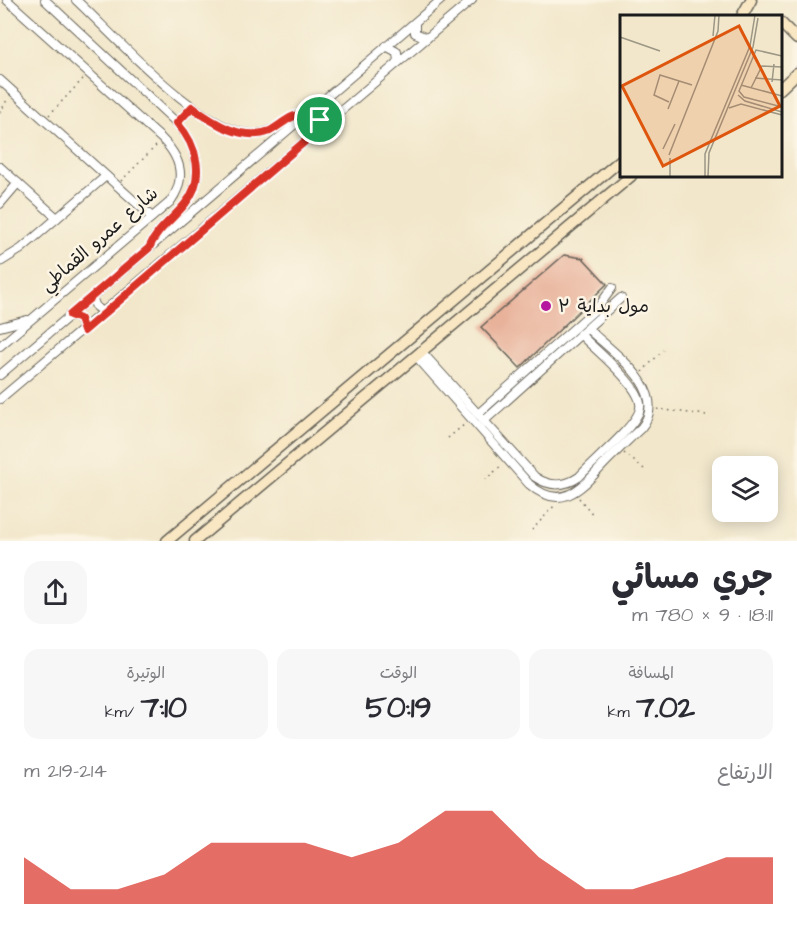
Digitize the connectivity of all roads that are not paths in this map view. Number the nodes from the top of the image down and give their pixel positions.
1 (7, 0) edge
2 (45, 0) edge
3 (76, 0) edge
4 (441, 0) edge
5 (471, 0) edge
6 (751, 0) edge
7 (743, 15) edge
8 (415, 23) junction
9 (782, 24) edge
10 (427, 38) junction
11 (797, 39) edge
12 (386, 46) junction
13 (398, 62) junction
14 (797, 74) edge
15 (0, 80) edge
16 (782, 88) edge
17 (192, 107) junction
18 (309, 112) junction
19 (177, 123) junction
20 (620, 160) edge
21 (0, 167) edge
22 (106, 176) junction
23 (630, 177) edge
24 (18, 183) junction
25 (0, 204) edge
26 (152, 217) junction
27 (57, 218) junction
28 (149, 248) junction
29 (0, 262) edge
30 (612, 288) dead end
31 (92, 297) junction
32 (621, 298) dead end
33 (105, 313) junction
34 (70, 315) junction
35 (596, 315) junction
36 (30, 319) junction
37 (0, 327) edge
38 (587, 328) junction
39 (84, 331) junction
40 (580, 334) junction
41 (0, 346) edge
42 (419, 353) junction
43 (0, 375) edge
44 (0, 399) edge
45 (478, 418) junction
46 (292, 436) junction
47 (305, 448) junction
48 (615, 448) junction
49 (270, 454) junction
50 (282, 469) junction
51 (167, 541) edge
52 (195, 541) edge

1 - 26 street, شارع عمرو القماطي
2 - 19 street
3 - 17 street
4 - 8 street
5 - 10 street
6 - 7 street
8 - 10 street
8 - 12 street
9 - 11 street
10 - 13 street
12 - 13 street
12 - 18 street
13 - 33 street
14 - 16 street
15 - 22 street
17 - 18 street
17 - 19 street
18 - 28 street
19 - 28 street
20 - 46 street
21 - 24 street
22 - 26 street
22 - 27 street
23 - 42 street
24 - 25 street
24 - 27 street
26 - 36 street, شارع عمرو القماطي
27 - 29 street
28 - 31 street
30 - 35 street
31 - 33 street
31 - 34 street
32 - 35 street
33 - 39 street
34 - 39 street
34 - 43 street
35 - 38 street
35 - 45 street
36 - 37 street, شارع عمرو القماطي
36 - 41 street, شارع عمرو القماطي
38 - 40 street
38 - 48 street
39 - 44 street
40 - 45 street
40 - 48 street
42 - 45 street
42 - 47 street
45 - 48 street
45 - 48 street
46 - 47 street
46 - 49 street
47 - 50 street
49 - 50 street
49 - 51 street
50 - 52 street

